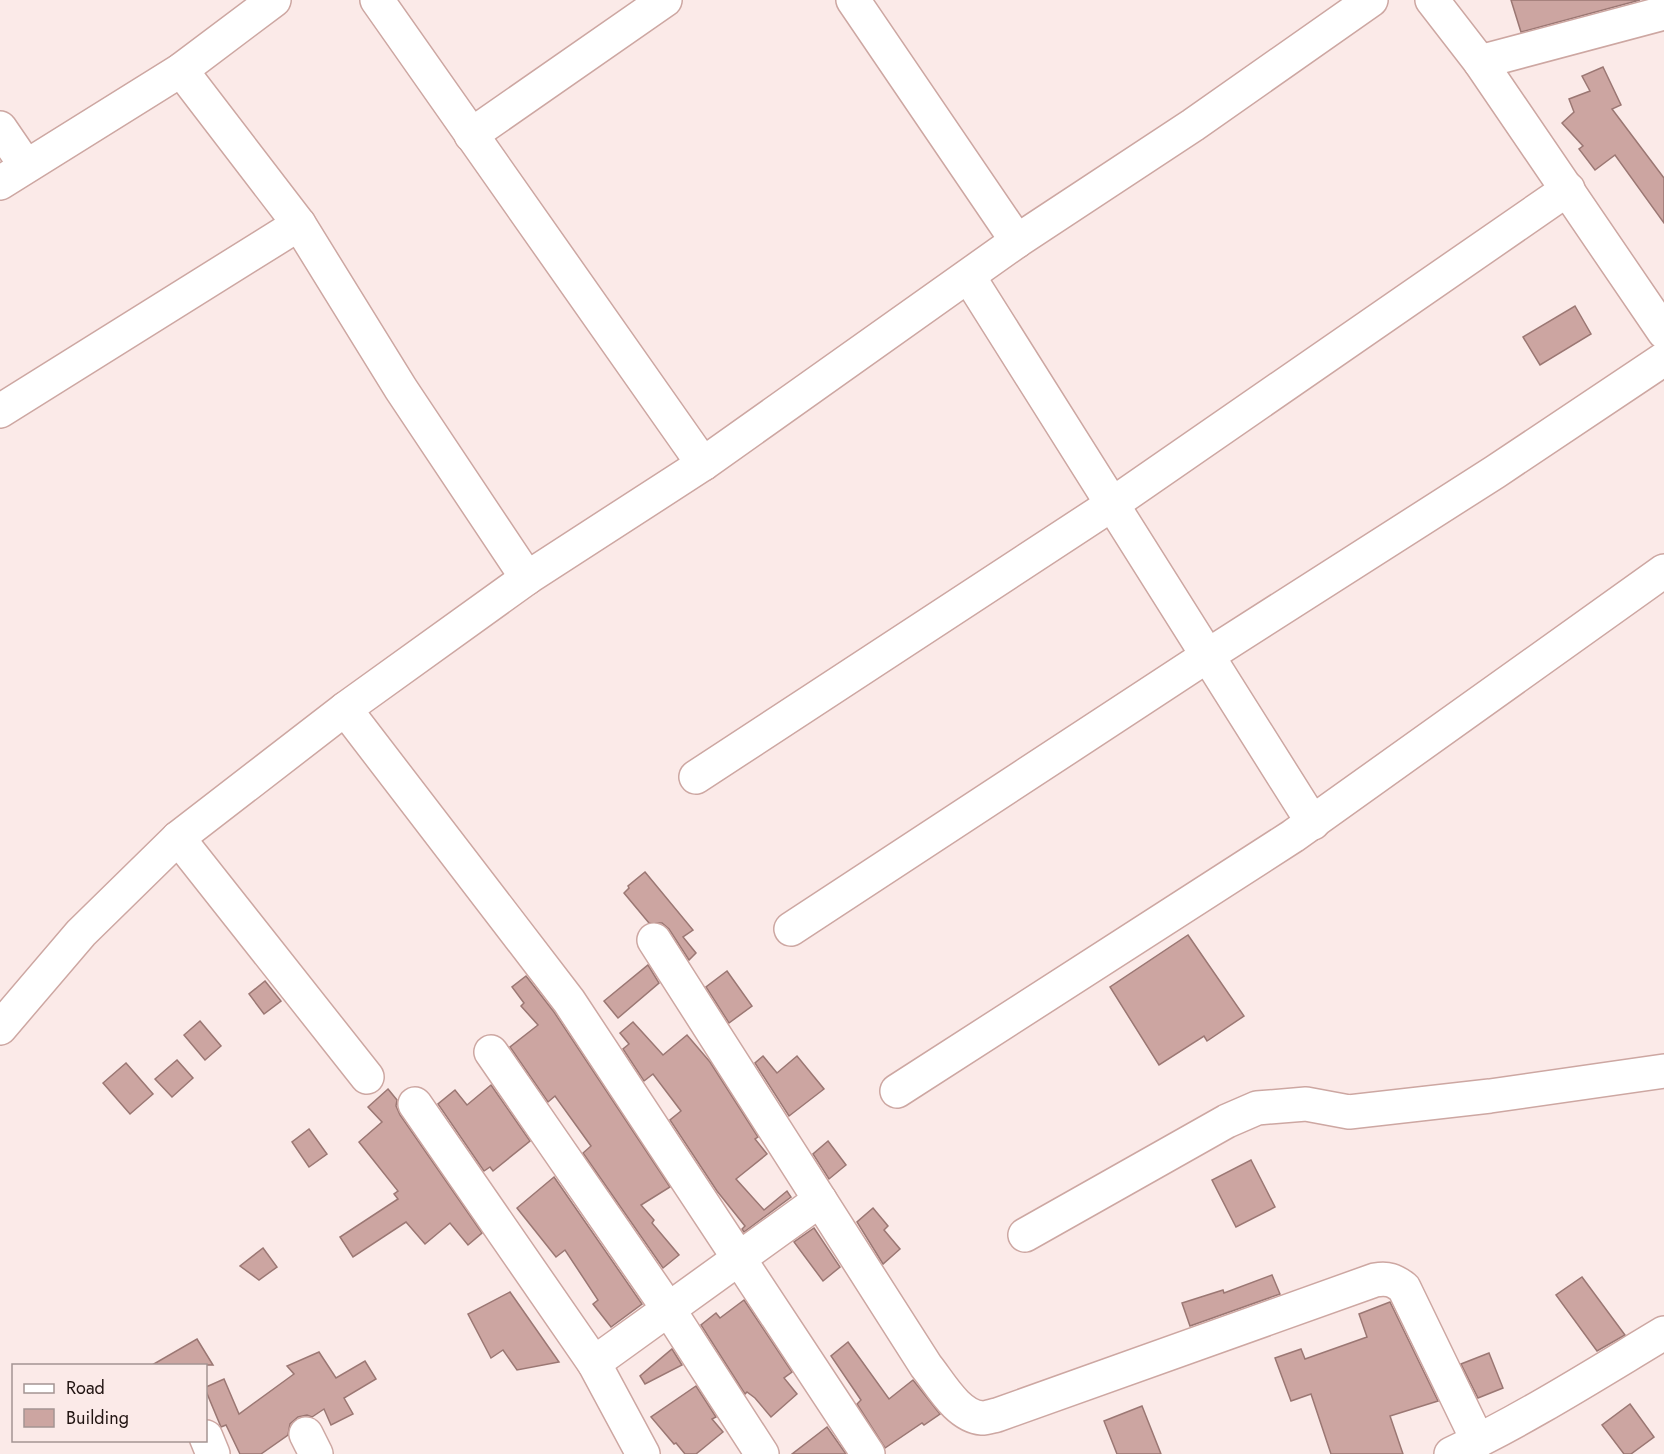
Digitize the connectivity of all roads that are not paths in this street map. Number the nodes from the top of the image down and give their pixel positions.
1 (274, 0) edge
2 (377, 0) edge
3 (665, 0) edge
4 (853, 0) edge
5 (1371, 0) edge
6 (1432, 0) edge
7 (1664, 13) edge
8 (1480, 62) junction
9 (181, 70) junction
10 (0, 128) edge
11 (471, 135) junction
12 (13, 174) edge
13 (1568, 189) junction
14 (299, 224) junction
15 (1017, 241) junction
16 (969, 277) junction
17 (1664, 332) edge
18 (1664, 359) edge
19 (0, 411) edge
20 (703, 464) junction
21 (1111, 505) junction
22 (1664, 571) edge
23 (527, 578) junction
24 (1207, 656) junction
25 (345, 709) junction
26 (696, 777) dead end
27 (1313, 823) junction
28 (178, 838) junction
29 (791, 929) dead end
30 (654, 940) dead end
31 (0, 1028) edge
32 (491, 1052) dead end
33 (1664, 1071) edge
34 (367, 1077) dead end
35 (897, 1091) dead end
36 (415, 1104) dead end
37 (820, 1200) junction
38 (1026, 1235) dead end
39 (740, 1259) junction
40 (669, 1310) junction
41 (1664, 1333) edge
42 (594, 1364) junction
43 (207, 1439) edge
44 (1464, 1448) edge
45 (213, 1454) edge
46 (643, 1454) edge
47 (762, 1454) edge
48 (868, 1454) edge

1 - 9 street
2 - 11 street
3 - 11 street
4 - 15 street
5 - 15 street
6 - 8 street
7 - 8 street
8 - 13 street
9 - 12 street
9 - 14 street
10 - 12 street
11 - 20 street
13 - 17 street
13 - 21 street
14 - 19 street
14 - 23 street
15 - 16 street
16 - 20 street
16 - 21 street
18 - 24 street
20 - 23 street
21 - 24 street
21 - 26 street
22 - 27 street
23 - 25 street
24 - 27 street
24 - 29 street
25 - 28 street
25 - 39 street
27 - 35 street
28 - 31 street
28 - 34 street
30 - 37 street
32 - 40 street
33 - 38 street
36 - 42 street
37 - 39 street
37 - 44 street
39 - 40 street
39 - 48 street
40 - 42 street
40 - 47 street
41 - 44 street
42 - 46 street
43 - 45 street

